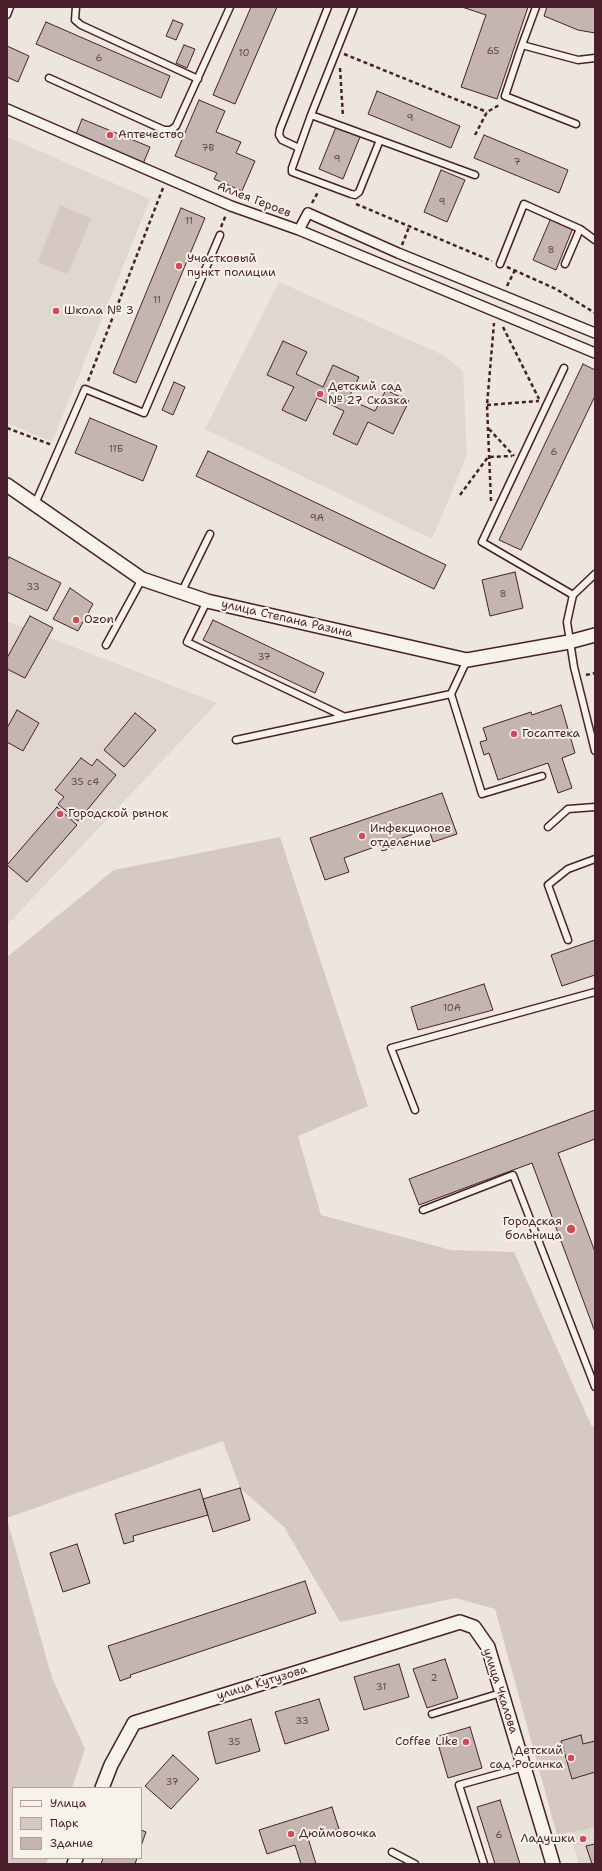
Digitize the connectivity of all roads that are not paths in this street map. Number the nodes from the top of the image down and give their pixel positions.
1 (10, 7) edge
2 (76, 7) edge
3 (230, 7) edge
4 (328, 7) edge
5 (354, 7) edge
6 (536, 7) edge
7 (7, 15) edge
8 (522, 45) junction
9 (595, 58) edge
10 (49, 78) dead end
11 (198, 79) junction
12 (7, 109) edge
13 (311, 115) junction
14 (576, 124) dead end
15 (380, 140) junction
16 (299, 148) junction
17 (475, 175) dead end
18 (580, 229) junction
19 (298, 230) junction
20 (220, 235) road end
21 (595, 240) edge
22 (500, 264) road end
23 (565, 264) dead end
24 (595, 333) edge
25 (595, 353) edge
26 (564, 368) dead end
27 (7, 485) edge
28 (35, 504) junction
29 (210, 534) dead end
30 (595, 574) edge
31 (142, 579) junction
32 (182, 591) junction
33 (573, 595) junction
34 (207, 601) junction
35 (595, 635) edge
36 (569, 642) junction
37 (106, 645) dead end
38 (467, 660) junction
39 (452, 694) junction
40 (343, 716) junction
41 (236, 740) dead end
42 (595, 751) edge
43 (542, 776) dead end
44 (595, 807) edge
45 (548, 827) dead end
46 (595, 859) edge
47 (568, 940) dead end
48 (595, 992) edge
49 (415, 1110) dead end
50 (423, 1210) dead end
51 (595, 1387) edge
52 (460, 1622) joint
53 (501, 1693) junction
54 (432, 1714) dead end
55 (524, 1766) junction
56 (102, 1787) edge
57 (392, 1852) dead end
58 (415, 1864) edge
59 (484, 1864) edge
60 (553, 1864) edge

1 - 7 lane
2 - 11 lane
3 - 11 lane
4 - 16 lane
5 - 13 lane
6 - 8 lane
8 - 9 lane
8 - 14 lane
10 - 11 lane
12 - 19 street, Аллея Героев
13 - 15 lane
13 - 16 lane
15 - 16 lane
15 - 17 lane
18 - 21 lane
18 - 22 lane
18 - 23 lane
19 - 24 street, Аллея Героев
19 - 25 street
20 - 28 lane
26 - 33 lane
27 - 28 street, улица Степана Разина
28 - 31 street, улица Степана Разина
29 - 32 lane
30 - 33 lane
31 - 32 street, улица Степана Разина
31 - 37 lane
32 - 34 street, улица Степана Разина
33 - 36 lane
34 - 38 street, улица Степана Разина
34 - 40 lane
35 - 36 street, улица Степана Разина
36 - 38 street, улица Степана Разина
36 - 42 lane
38 - 39 lane
39 - 40 lane
39 - 43 lane
40 - 41 lane
44 - 45 lane
46 - 47 lane
48 - 49 lane
50 - 51 lane
52 - 53 street, улица Чкалова
52 - 56 street, улица Кутузова
53 - 54 lane
53 - 55 street, улица Чкалова
55 - 59 lane
55 - 60 street, улица Чкалова
57 - 58 lane

